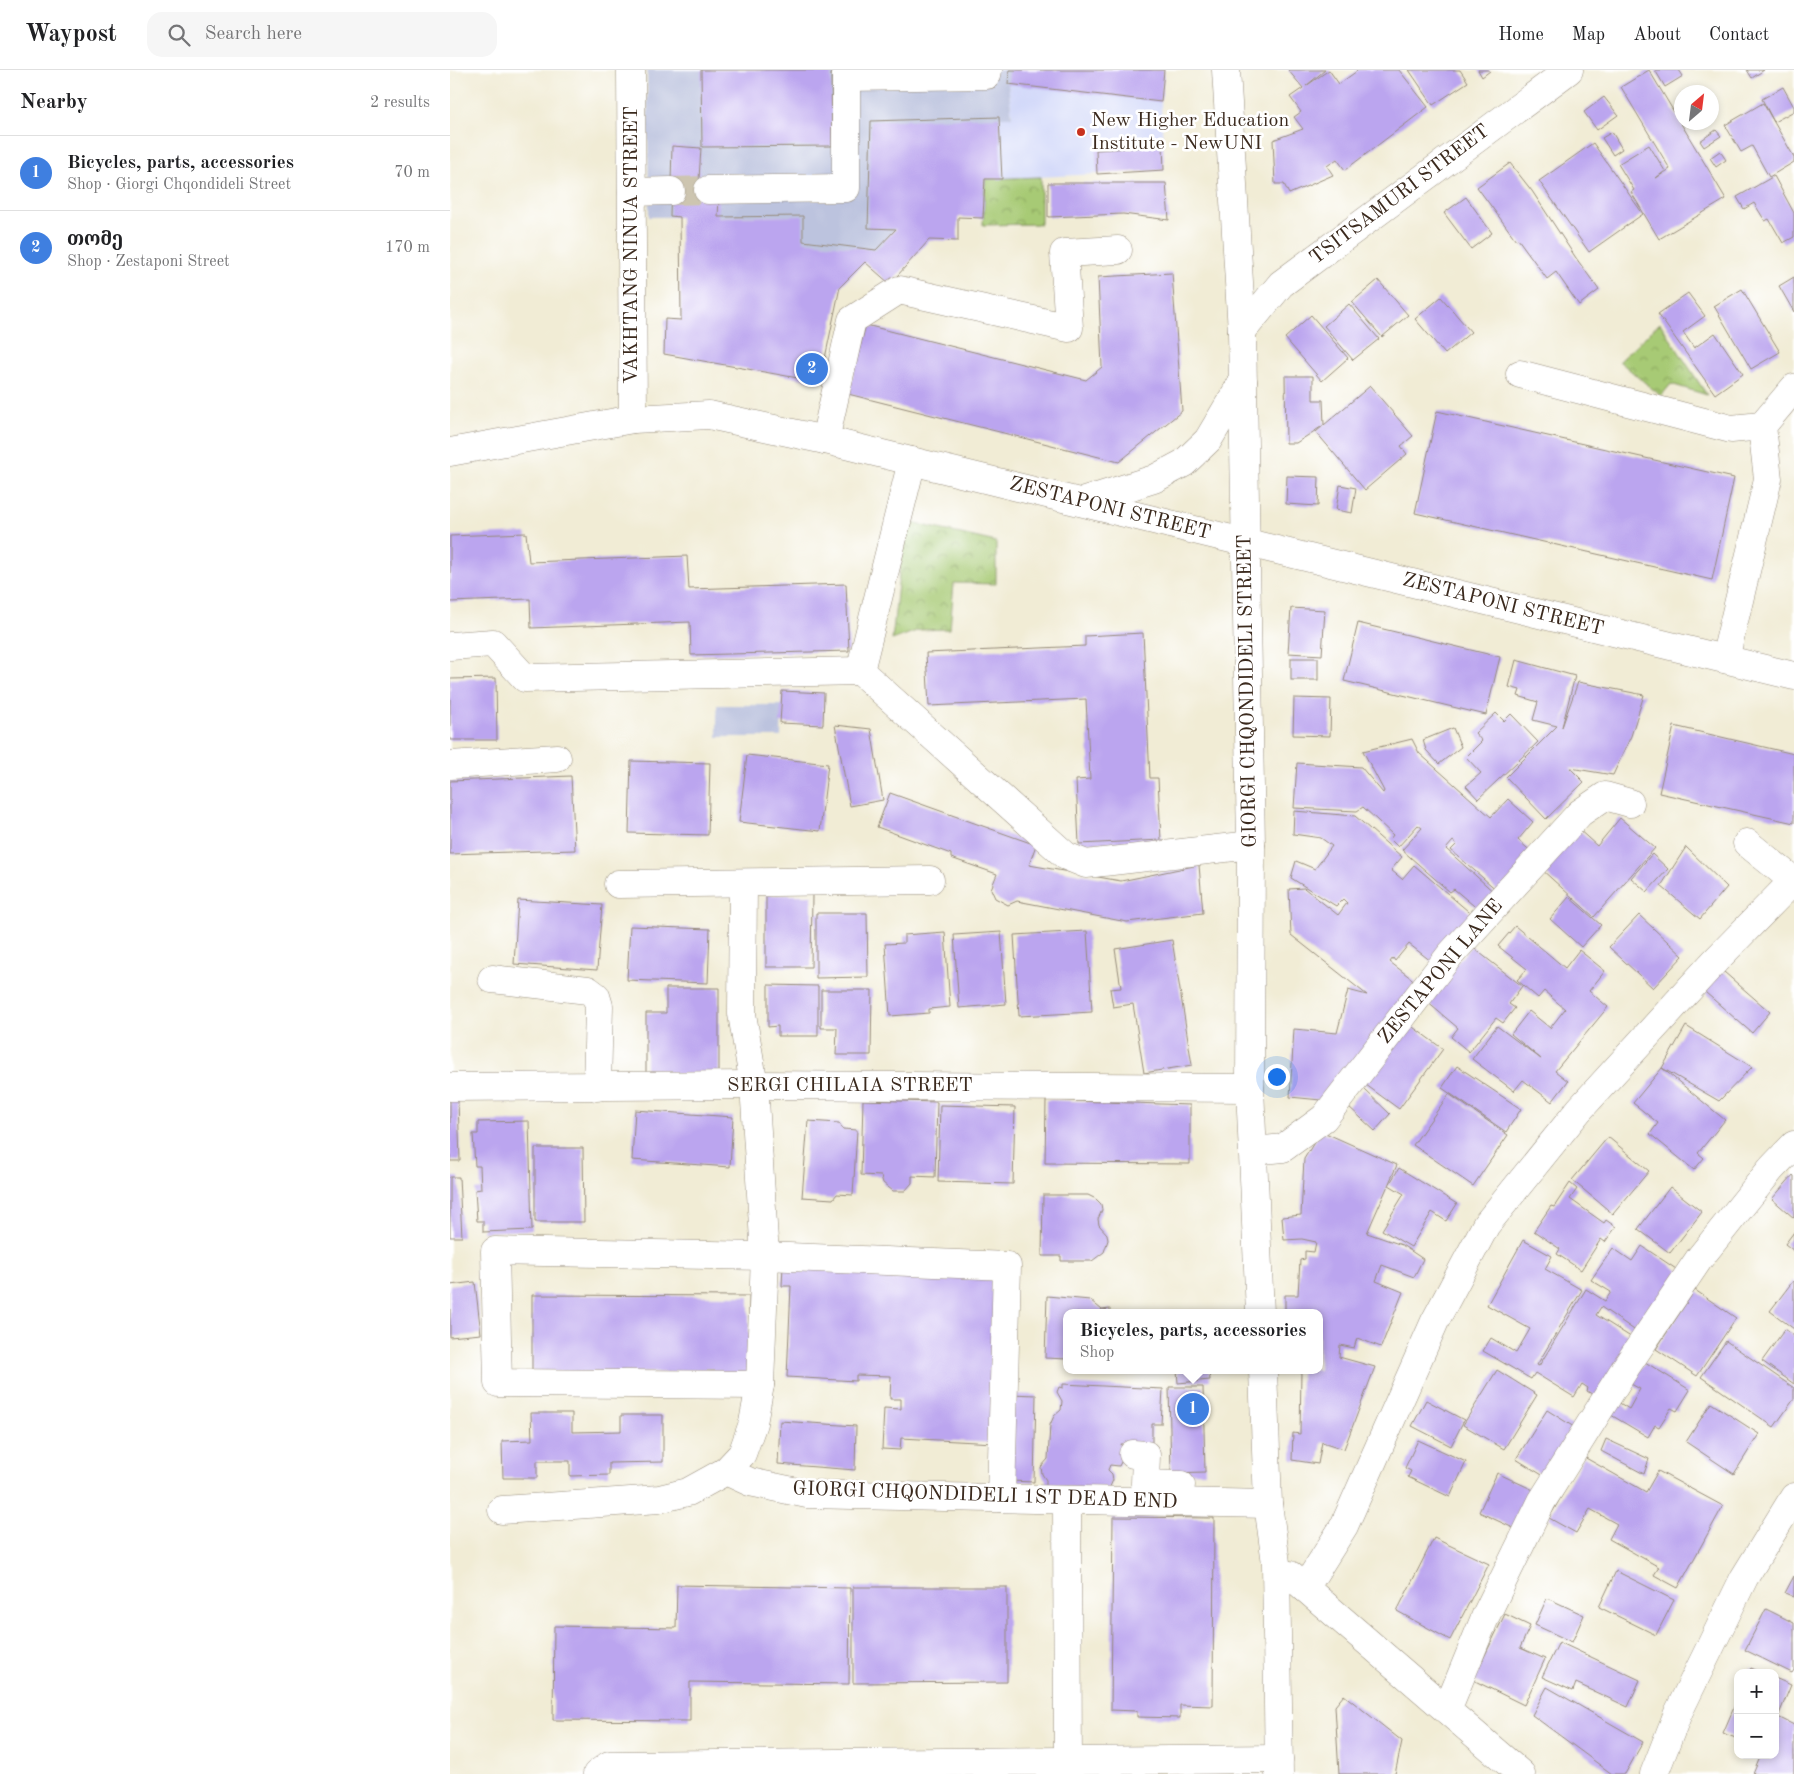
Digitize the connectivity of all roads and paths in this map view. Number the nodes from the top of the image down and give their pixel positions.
1 (631, 70) edge
2 (988, 70) edge
3 (1226, 70) edge
4 (1569, 70) edge
5 (846, 74) edge
6 (708, 190) tunnel mouth
7 (671, 191) tunnel mouth
8 (632, 192) junction
9 (1118, 250) dead end
10 (1242, 331) junction
11 (1520, 374) dead end
12 (1243, 382) junction
13 (1794, 388) edge
14 (633, 419) junction
15 (1762, 426) junction
16 (825, 440) junction
17 (450, 452) edge
18 (912, 461) junction
19 (1081, 502) junction
20 (1245, 542) junction
21 (450, 646) edge
22 (1725, 659) junction
23 (860, 670) junction
24 (1794, 676) edge
25 (557, 758) dead end
26 (450, 765) edge
27 (1630, 803) dead end
28 (1747, 843) dead end
29 (1250, 845) junction
30 (930, 880) dead end
31 (1794, 881) edge
32 (743, 882) junction
33 (618, 884) dead end
34 (492, 978) dead end
35 (754, 1085) junction
36 (450, 1087) edge
37 (597, 1087) junction
38 (1250, 1088) junction
39 (1794, 1145) edge
40 (1254, 1152) junction
41 (765, 1256) junction
42 (1260, 1309) edge
43 (1263, 1374) edge
44 (760, 1385) junction
45 (1133, 1454) dead end
46 (726, 1471) junction
47 (1794, 1497) edge
48 (1001, 1498) junction
49 (1067, 1500) junction
50 (1203, 1503) junction
51 (1268, 1504) junction
52 (502, 1510) dead end
53 (1276, 1563) junction
54 (1305, 1588) junction
55 (1447, 1710) junction
56 (1279, 1767) edge
57 (1068, 1768) edge
58 (597, 1774) edge
59 (1521, 1774) edge
60 (1654, 1774) edge

1 - 8 street, VAKHTANG NINUA STREET
2 - 5 street
3 - 10 street, GIORGI CHQONDIDELI STREET
4 - 10 street, TSITSAMURI STREET
5 - 6 street
7 - 8 street
8 - 14 street, VAKHTANG NINUA STREET
9 - 16 street
10 - 12 street, GIORGI CHQONDIDELI STREET
11 - 15 street
12 - 19 street
12 - 20 street, GIORGI CHQONDIDELI STREET
13 - 15 street
14 - 16 street, ZESTAPONI STREET
14 - 17 street, ZESTAPONI STREET
15 - 22 street
16 - 18 street, ZESTAPONI STREET
18 - 19 street, ZESTAPONI STREET
18 - 23 street
19 - 20 street, ZESTAPONI STREET
20 - 22 street, ZESTAPONI STREET
20 - 29 street, GIORGI CHQONDIDELI STREET
21 - 23 street
22 - 24 street, ZESTAPONI STREET
23 - 29 street
25 - 26 street
27 - 40 street, ZESTAPONI LANE
28 - 31 street
29 - 38 street, GIORGI CHQONDIDELI STREET
30 - 32 street
31 - 54 street
32 - 33 street
32 - 35 street
34 - 37 street
35 - 37 street, SERGI CHILAIA STREET
35 - 38 street, SERGI CHILAIA STREET
35 - 41 street
36 - 37 street, SERGI CHILAIA STREET
38 - 40 street, GIORGI CHQONDIDELI STREET
39 - 55 street
40 - 42 street, GIORGI CHQONDIDELI STREET
41 - 44 street
41 - 44 street
41 - 48 street
43 - 51 street
44 - 46 street
45 - 50 street
46 - 48 street, GIORGI CHQONDIDELI 1ST DEAD END
46 - 52 street
47 - 60 street
48 - 49 street, GIORGI CHQONDIDELI 1ST DEAD END
49 - 50 street, GIORGI CHQONDIDELI 1ST DEAD END
49 - 57 street
50 - 51 street, GIORGI CHQONDIDELI 1ST DEAD END
51 - 53 street
53 - 54 street
53 - 56 street
54 - 55 street
55 - 59 street
56 - 57 street
57 - 58 street

